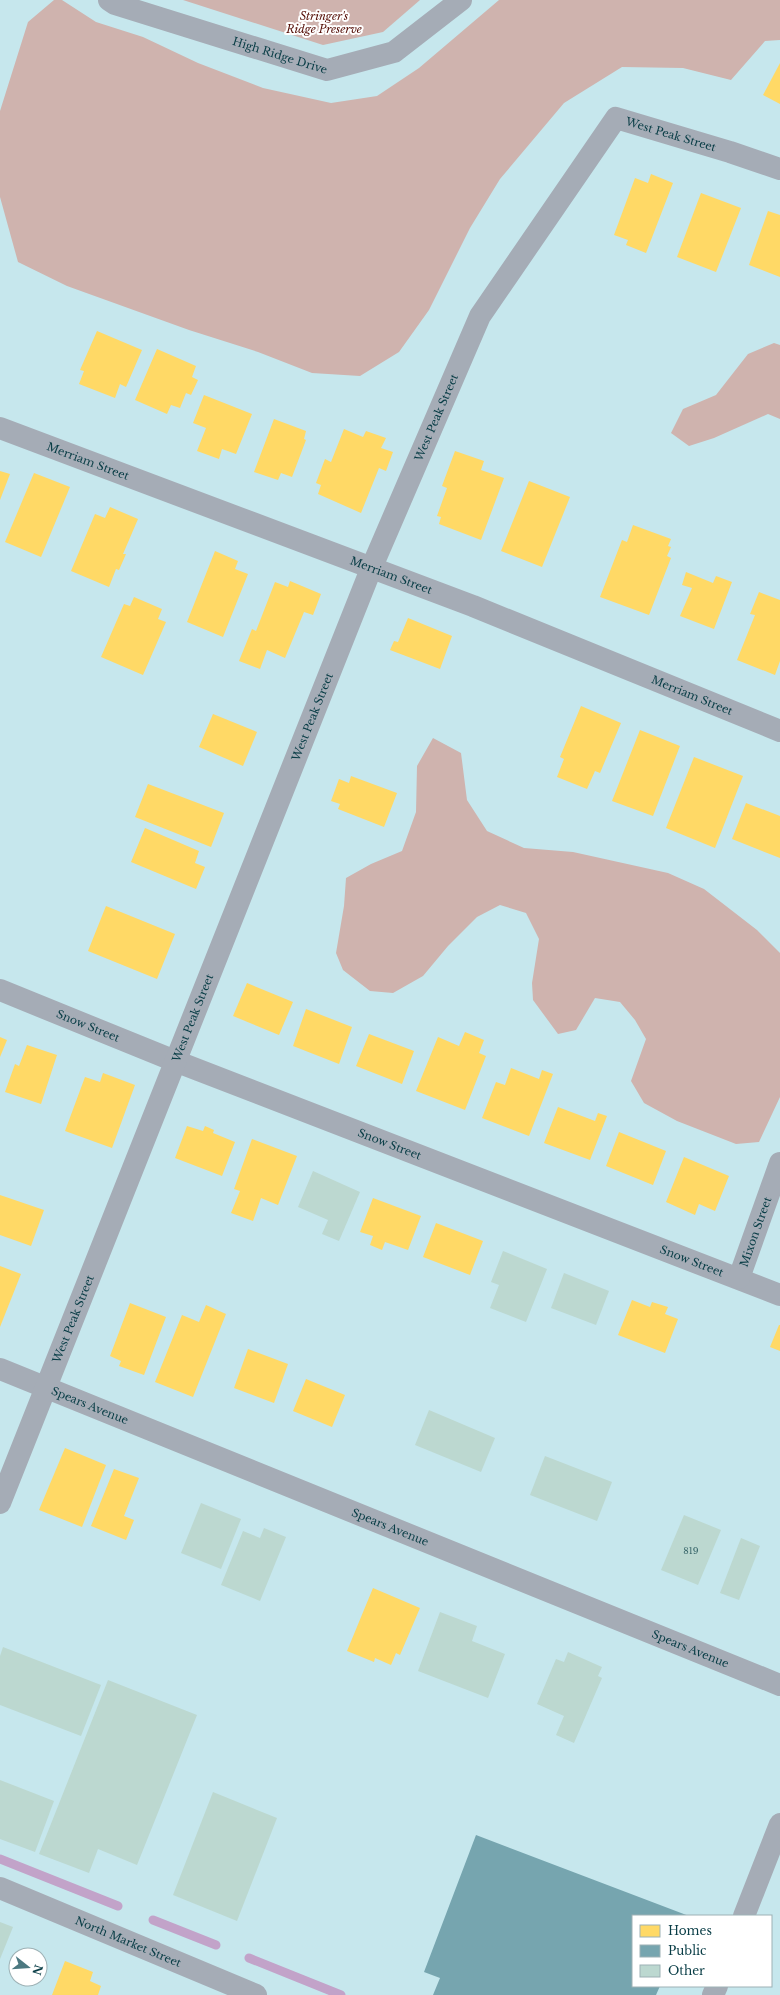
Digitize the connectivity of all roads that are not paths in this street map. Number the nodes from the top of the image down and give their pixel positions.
1 (109, 0) edge
2 (461, 0) edge
3 (780, 170) edge
4 (0, 428) edge
5 (371, 569) junction
6 (780, 731) edge
7 (0, 990) edge
8 (175, 1061) junction
9 (780, 1163) edge
10 (739, 1278) junction
11 (780, 1295) edge
12 (0, 1369) edge
13 (45, 1387) junction
14 (0, 1503) edge
15 (780, 1686) edge
16 (780, 1824) edge
17 (0, 1888) edge
18 (744, 1915) edge
19 (256, 1995) edge

1 - 2 street, High Ridge Drive
3 - 5 street, West Peak Street
4 - 5 street, Merriam Street
5 - 6 street, Merriam Street
5 - 8 street, West Peak Street
7 - 8 street, Snow Street
8 - 10 street, Snow Street
8 - 13 street, West Peak Street
9 - 10 street, Mixon Street
10 - 11 street, Snow Street
12 - 13 street, Spears Avenue
13 - 14 street, West Peak Street
13 - 15 street, Spears Avenue
16 - 18 street
17 - 19 street, North Market Street

